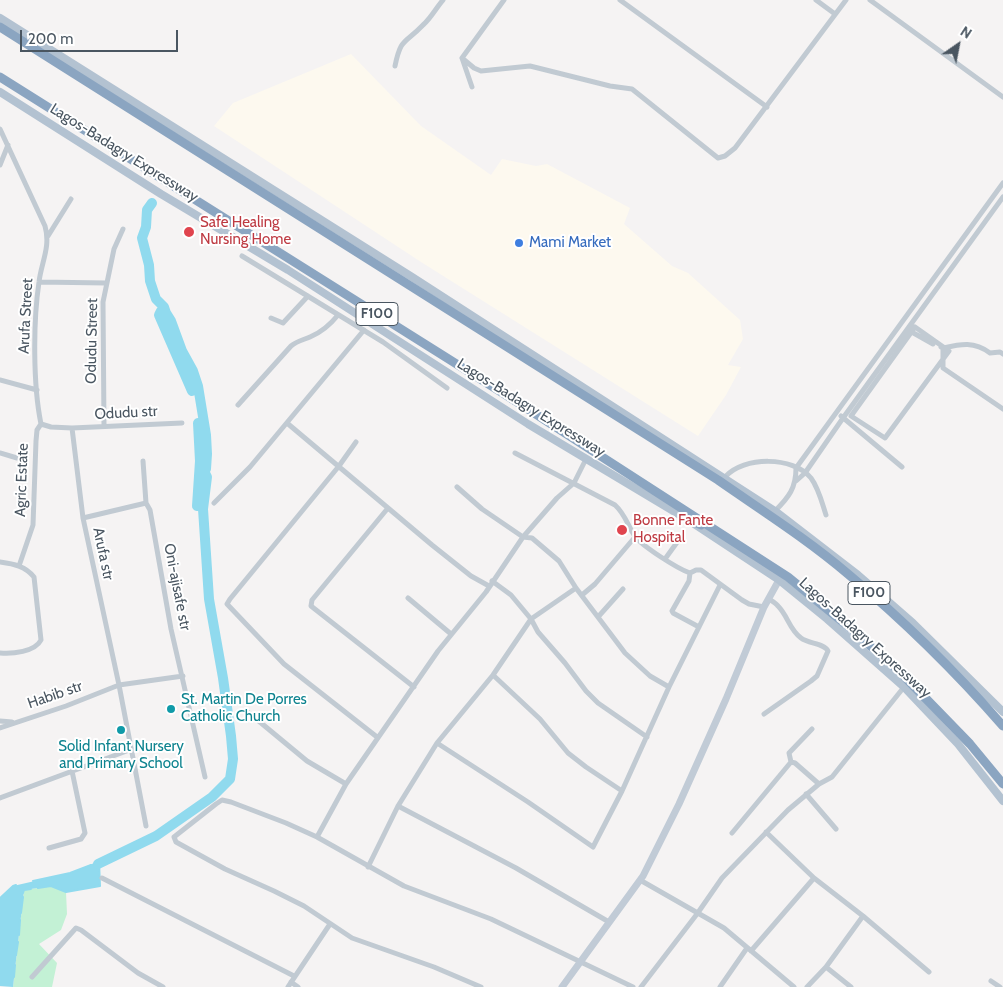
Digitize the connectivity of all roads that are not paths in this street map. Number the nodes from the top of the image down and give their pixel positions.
1 (443, 0) edge
2 (504, 0) edge
3 (620, 0) edge
4 (816, 0) edge
5 (846, 0) edge
6 (870, 0) edge
7 (835, 14) junction
8 (0, 18) edge
9 (0, 27) edge
10 (462, 58) junction
11 (395, 66) dead end
12 (0, 77) edge
13 (472, 87) dead end
14 (0, 92) edge
15 (1003, 97) edge
16 (767, 107) junction
17 (0, 129) edge
18 (8, 145) junction
19 (0, 165) edge
20 (1003, 183) edge
21 (1003, 197) edge
22 (71, 199) dead end
23 (123, 229) dead end
24 (48, 236) junction
25 (242, 256) dead end
26 (39, 282) junction
27 (106, 283) junction
28 (308, 296) junction
29 (338, 315) junction
30 (271, 318) dead end
31 (907, 329) junction
32 (364, 330) junction
33 (943, 348) junction
34 (1003, 354) edge
35 (0, 380) edge
36 (447, 388) dead end
37 (37, 390) junction
38 (238, 405) dead end
39 (1003, 410) edge
40 (837, 413) junction
41 (851, 416) joint
42 (843, 418) junction
43 (182, 423) dead end
44 (287, 423) junction
45 (41, 424) junction
46 (104, 426) junction
47 (72, 428) junction
48 (356, 442) dead end
49 (0, 453) edge
50 (515, 453) dead end
51 (18, 458) dead end
52 (586, 459) junction
53 (143, 461) dead end
54 (339, 466) junction
55 (902, 467) dead end
56 (796, 468) junction
57 (805, 473) junction
58 (721, 478) junction
59 (796, 480) junction
60 (574, 483) junction
61 (457, 487) dead end
62 (146, 503) junction
63 (214, 503) dead end
64 (388, 508) junction
65 (775, 511) junction
66 (826, 515) dead end
67 (83, 518) junction
68 (685, 518) junction
69 (523, 537) junction
70 (635, 537) junction
71 (678, 541) dead end
72 (752, 553) junction
73 (665, 559) junction
74 (0, 562) edge
75 (19, 566) junction
76 (690, 573) junction
77 (779, 580) junction
78 (492, 581) junction
79 (720, 585) junction
80 (489, 586) junction
81 (576, 588) junction
82 (623, 589) dead end
83 (582, 595) junction
84 (408, 598) dead end
85 (769, 599) junction
86 (764, 607) junction
87 (598, 617) junction
88 (531, 619) junction
89 (699, 627) junction
90 (451, 634) junction
91 (0, 653) edge
92 (493, 675) junction
93 (183, 676) junction
94 (119, 685) junction
95 (414, 687) junction
96 (670, 687) junction
97 (904, 687) junction
98 (249, 712) dead end
99 (1003, 712) edge
100 (764, 714) dead end
101 (0, 721) edge
102 (12, 722) junction
103 (1003, 726) edge
104 (0, 728) edge
105 (812, 729) dead end
106 (377, 737) junction
107 (647, 737) junction
108 (437, 743) junction
109 (132, 749) junction
110 (790, 762) junction
111 (72, 771) junction
112 (205, 777) dead end
113 (346, 784) junction
114 (819, 784) junction
115 (1003, 784) edge
116 (622, 792) junction
117 (806, 794) junction
118 (0, 798) edge
119 (1003, 801) edge
120 (398, 806) junction
121 (146, 826) dead end
122 (836, 830) dead end
123 (766, 832) junction
124 (732, 833) dead end
125 (317, 837) junction
126 (48, 848) dead end
127 (368, 867) junction
128 (102, 878) dead end
129 (814, 878) junction
130 (640, 880) junction
131 (697, 914) junction
132 (863, 916) junction
133 (609, 922) junction
134 (330, 924) junction
135 (749, 950) junction
136 (579, 962) junction
137 (826, 967) junction
138 (929, 972) dead end
139 (294, 976) junction
140 (32, 977) dead end
141 (991, 981) dead end
142 (289, 985) edge
143 (163, 987) edge
144 (298, 987) edge
145 (480, 987) edge
146 (562, 987) edge
147 (633, 987) edge
148 (641, 987) edge
149 (720, 987) edge
150 (794, 987) edge
151 (807, 987) edge
152 (851, 987) edge
153 (1000, 987) edge

1 - 11 street
2 - 10 street
3 - 16 street
4 - 7 street
5 - 7 street
6 - 15 street
7 - 16 street
8 - 58 main road
9 - 58 highway, F100
10 - 13 street
10 - 16 street
12 - 72 highway, Lagos-Badagry Expressway / F100
14 - 52 main road, Lagos-Badagry Expressway
17 - 18 street
18 - 19 street
18 - 24 street
20 - 40 street
21 - 31 street
22 - 24 street
23 - 27 street, Odudu Street
24 - 26 street, Arufa Street
25 - 28 street
26 - 27 street
26 - 37 street, Arufa Street
27 - 46 street, Odudu Street
28 - 29 street
28 - 30 street
29 - 32 street
29 - 38 street
31 - 33 street
31 - 42 street
32 - 36 street
32 - 44 street
33 - 34 street
33 - 39 street
35 - 37 street
37 - 45 street, Arufa Street
40 - 42 street
40 - 56 street
41 - 41 street
42 - 55 street
42 - 57 street
43 - 46 street, Odudu str
44 - 54 street
44 - 63 street
45 - 47 street
45 - 75 street, Agric Estate
46 - 47 street, Odudu str
47 - 67 street, Arufa str
48 - 54 street
49 - 51 street
50 - 60 street
52 - 60 street
52 - 68 main road, Lagos-Badagry Expressway
53 - 62 street, Oni-ajisafe str
54 - 64 street
54 - 106 street
56 - 57 street
56 - 58 street
56 - 59 street
57 - 59 street
57 - 66 street
58 - 65 main road
58 - 103 highway, F100
59 - 65 street
60 - 69 street
60 - 70 street
61 - 69 street
62 - 67 street
62 - 93 street, Oni-ajisafe str
64 - 80 street
64 - 95 street
65 - 99 main road
67 - 94 street, Arufa str
68 - 72 highway
68 - 77 main road, Lagos-Badagry Expressway
69 - 78 street
69 - 81 street
70 - 73 street
70 - 83 street
71 - 73 street
72 - 115 highway, Lagos-Badagry Expressway / F100
73 - 76 street
74 - 75 street
75 - 91 street
76 - 79 street
76 - 89 street
77 - 85 street
77 - 97 main road, Lagos-Badagry Expressway
78 - 80 street
78 - 88 street
79 - 86 street
79 - 89 street
80 - 90 street
81 - 83 street
81 - 88 street
82 - 87 street
83 - 87 street
84 - 90 street
85 - 86 street
85 - 100 street
86 - 130 street
87 - 96 street
88 - 92 street
88 - 107 street
89 - 96 street
90 - 95 street
92 - 108 street
92 - 116 street
93 - 94 street
93 - 112 street, Oni-ajisafe str
94 - 102 street, Habib str
94 - 109 street, Arufa str
95 - 106 street
96 - 107 street
97 - 114 street
97 - 119 main road, Lagos-Badagry Expressway
98 - 113 street
101 - 102 street
102 - 104 street, Habib str
105 - 110 street
106 - 113 street
107 - 116 street
108 - 116 street
108 - 120 street
109 - 111 street
109 - 121 street, Arufa str
110 - 114 street
110 - 124 street
111 - 118 street
111 - 126 street
113 - 125 street
114 - 117 street
117 - 122 street
117 - 123 street
120 - 127 street
120 - 133 street
123 - 129 street
123 - 131 street
125 - 127 street
125 - 134 street
127 - 136 street
128 - 139 street
129 - 132 street
129 - 135 street
130 - 131 street
130 - 133 street
131 - 135 street
131 - 148 street
132 - 137 street
132 - 138 street
133 - 136 street
134 - 139 street
134 - 145 street
135 - 149 street
135 - 150 street
136 - 146 street
136 - 147 street
137 - 151 street
137 - 152 street
139 - 142 street
140 - 143 street
141 - 153 street
142 - 144 street

